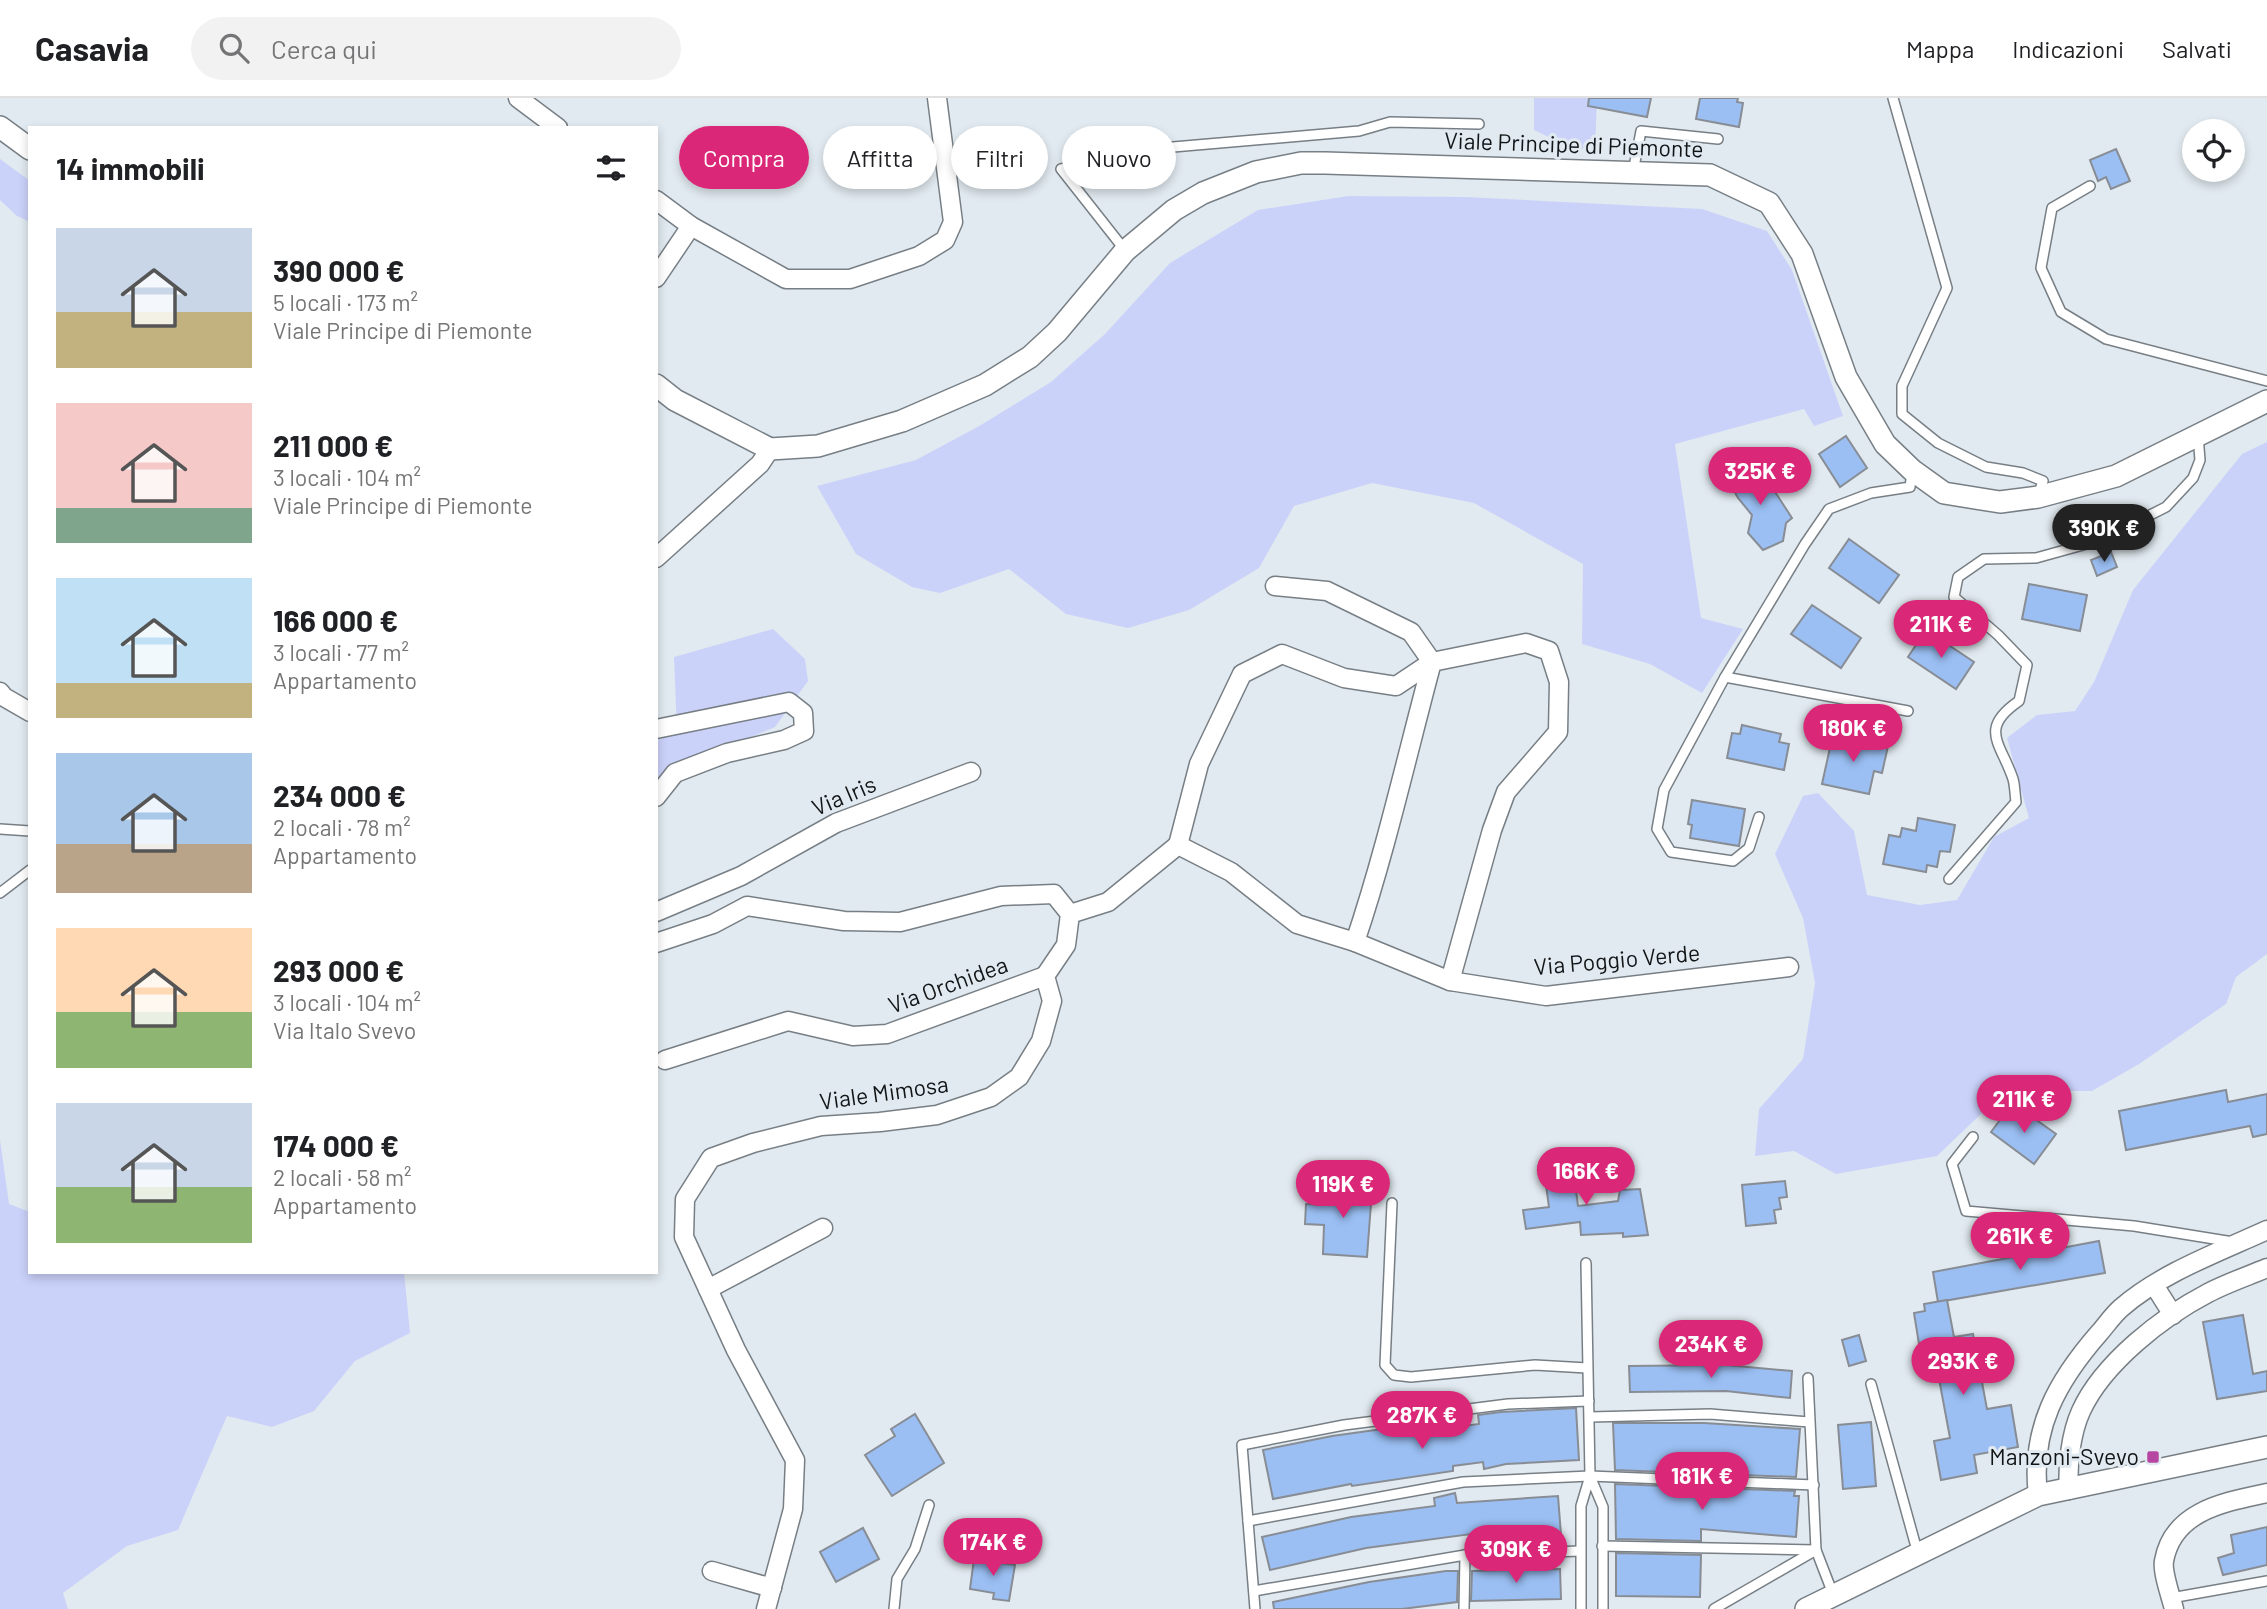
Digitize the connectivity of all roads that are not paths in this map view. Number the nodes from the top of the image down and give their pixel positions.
1 (518, 98) edge
2 (937, 98) edge
3 (1893, 98) edge
4 (1479, 124) dead end
5 (555, 126) edge
6 (0, 127) edge
7 (1718, 139) dead end
8 (28, 148) edge
9 (1633, 172) junction
10 (2090, 186) dead end
11 (658, 201) edge
12 (691, 226) junction
13 (1125, 251) junction
14 (658, 275) edge
15 (2267, 381) edge
16 (658, 387) edge
17 (2267, 401) edge
18 (2198, 436) junction
19 (770, 449) junction
20 (1912, 470) junction
21 (2038, 497) junction
22 (658, 556) edge
23 (1275, 586) dead end
24 (1432, 662) junction
25 (1725, 677) junction
26 (1, 696) edge
27 (28, 711) edge
28 (1908, 711) dead end
29 (658, 729) edge
30 (971, 772) dead end
31 (658, 794) edge
32 (1759, 817) dead end
33 (0, 829) edge
34 (28, 831) edge
35 (1178, 845) junction
36 (28, 872) edge
37 (741, 876) junction
38 (1949, 879) dead end
39 (0, 894) edge
40 (747, 906) junction
41 (658, 911) edge
42 (1070, 914) junction
43 (658, 942) edge
44 (1355, 942) junction
45 (1789, 967) dead end
46 (1045, 976) junction
47 (1450, 981) junction
48 (665, 1060) dead end
49 (1973, 1137) dead end
50 (1392, 1203) dead end
51 (823, 1228) dead end
52 (2267, 1230) edge
53 (2238, 1243) junction
54 (1586, 1263) dead end
55 (2267, 1268) edge
56 (2154, 1285) junction
57 (708, 1289) junction
58 (2174, 1315) junction
59 (1587, 1368) junction
60 (1808, 1378) dead end
61 (1871, 1384) dead end
62 (1589, 1401) junction
63 (1590, 1417) junction
64 (1810, 1422) junction
65 (2267, 1447) edge
66 (1590, 1476) junction
67 (1814, 1485) junction
68 (2069, 1490) junction
69 (2267, 1493) edge
70 (2038, 1496) junction
71 (929, 1505) dead end
72 (1248, 1521) junction
73 (1602, 1546) junction
74 (1816, 1550) junction
75 (1580, 1551) junction
76 (1918, 1554) junction
77 (1465, 1556) junction
78 (712, 1571) dead end
79 (2267, 1581) edge
80 (772, 1588) junction
81 (1254, 1591) junction
82 (1833, 1594) junction
83 (2173, 1603) edge
84 (766, 1609) edge
85 (894, 1609) edge
86 (1255, 1609) edge
87 (1464, 1609) edge
88 (1581, 1609) edge
89 (1603, 1609) edge
90 (1714, 1609) edge
91 (1806, 1609) edge

1 - 5 street
2 - 12 street
3 - 21 lane
4 - 13 lane
6 - 8 street
7 - 9 lane
9 - 13 street, Viale Principe di Piemonte
9 - 20 street, Viale Principe di Piemonte
10 - 15 lane
11 - 12 street
12 - 14 street
13 - 19 street, Viale Principe di Piemonte
16 - 19 street
17 - 18 street, Viale Principe di Piemonte
18 - 21 street, Viale Principe di Piemonte
18 - 38 lane
19 - 22 street
20 - 21 street, Viale Principe di Piemonte
20 - 25 lane
23 - 24 street
24 - 35 street
24 - 44 street
24 - 47 street
25 - 28 lane
25 - 32 lane
26 - 27 street
29 - 31 street
30 - 37 street, Via Iris
33 - 34 lane
35 - 42 street
35 - 44 street, Via Poggio Verde
36 - 39 lane
37 - 40 street
37 - 41 street, Via Iris
40 - 42 street
40 - 43 street
42 - 46 street
44 - 47 street, Via Poggio Verde
45 - 47 street, Via Poggio Verde
46 - 48 street, Via Orchidea
46 - 57 street, Viale Mimosa
49 - 53 lane
50 - 59 lane
51 - 57 street
52 - 53 street
53 - 56 street
54 - 59 lane
55 - 58 street
56 - 58 street
56 - 70 street
57 - 80 street, Viale Mimosa
58 - 68 street
59 - 62 lane
60 - 64 lane
61 - 76 lane
62 - 63 lane
62 - 72 lane
63 - 64 lane
63 - 66 lane
64 - 67 lane
65 - 68 street
66 - 67 lane
66 - 72 lane
66 - 73 lane
66 - 75 lane
67 - 74 lane
68 - 70 street
69 - 83 street
70 - 76 street
71 - 85 lane
72 - 81 lane
73 - 74 lane
73 - 89 lane
74 - 82 lane
74 - 90 lane
75 - 77 lane
75 - 88 lane
76 - 82 street
77 - 81 lane
77 - 87 lane
78 - 80 street
79 - 83 lane
80 - 84 street, Viale Mimosa
81 - 86 lane
82 - 91 street

